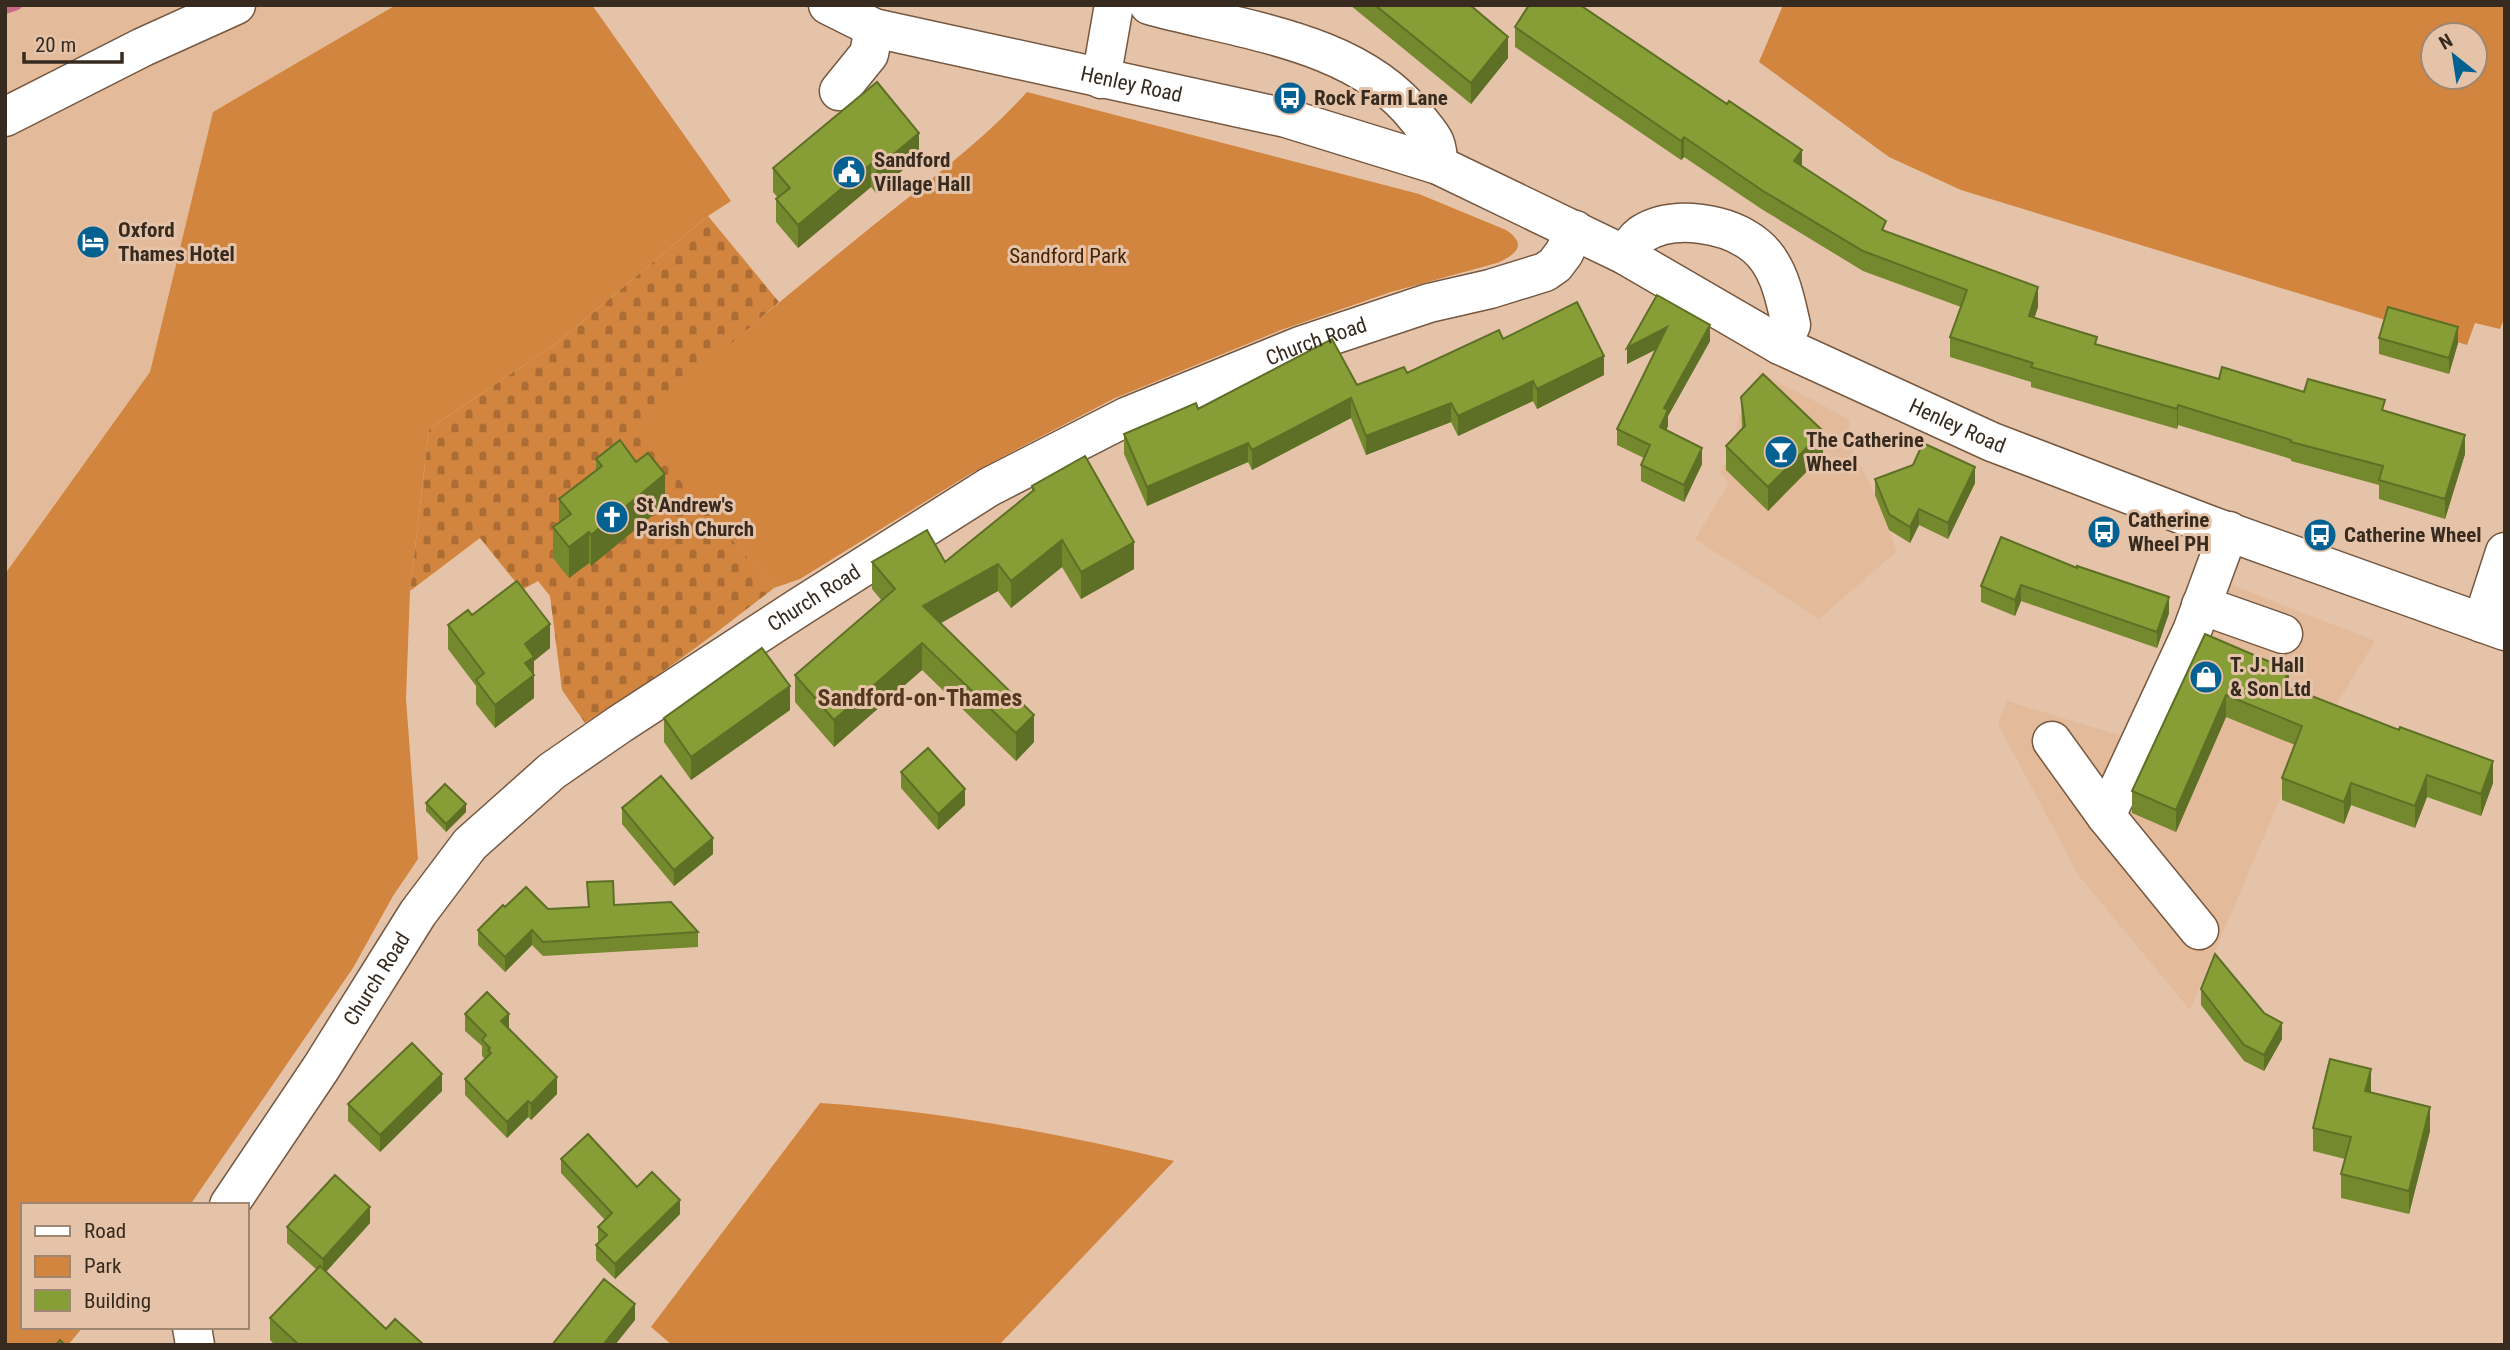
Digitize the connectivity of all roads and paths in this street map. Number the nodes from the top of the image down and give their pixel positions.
1 (236, 5) edge
2 (828, 5) edge
3 (1114, 5) edge
4 (1149, 5) edge
5 (874, 28) junction
6 (1101, 79) junction
7 (839, 91) dead end
8 (5, 117) edge
9 (1438, 165) junction
10 (1575, 230) junction
11 (1625, 255) junction
12 (1780, 345) junction
13 (2229, 531) junction
14 (2505, 552) edge
15 (2201, 606) junction
16 (2493, 627) edge
17 (2283, 634) dead end
18 (2052, 741) dead end
19 (2106, 816) junction
20 (2199, 930) dead end
21 (230, 1203) edge

1 - 8 street
2 - 5 street, Henley Road
3 - 6 street
4 - 9 street
5 - 6 street, Henley Road
5 - 7 street
6 - 9 street, Henley Road
9 - 10 street, Henley Road
10 - 11 street, Henley Road
10 - 21 street, Church Road
11 - 12 street, Henley Road
11 - 12 street
12 - 13 street, Henley Road
13 - 15 street
13 - 16 street, Henley Road
14 - 16 street
15 - 17 street
15 - 19 street
18 - 19 street
19 - 20 street

